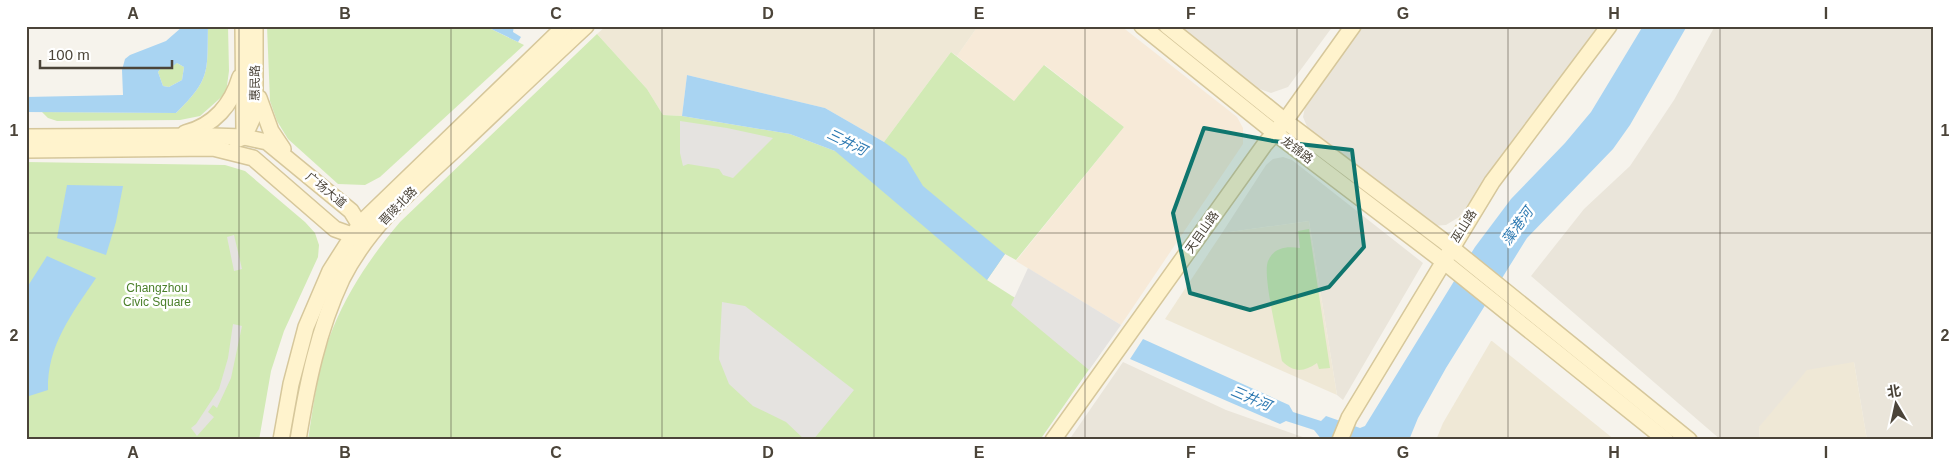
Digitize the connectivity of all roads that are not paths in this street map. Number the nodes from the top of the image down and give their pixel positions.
1 (243, 26) edge
2 (255, 26) edge
3 (564, 26) edge
4 (586, 26) edge
5 (1142, 26) edge
6 (1167, 26) edge
7 (1353, 26) edge
8 (1609, 26) edge
9 (243, 64) junction
10 (256, 92) junction
11 (1285, 120) junction
12 (1275, 133) junction
13 (169, 136) junction
14 (26, 137) edge
15 (244, 138) junction
16 (213, 148) junction
17 (26, 150) edge
18 (253, 158) junction
19 (295, 164) junction
20 (331, 194) junction
21 (315, 211) junction
22 (360, 233) junction
23 (1456, 252) junction
24 (1448, 266) junction
25 (1498, 295) junction
26 (281, 440) edge
27 (298, 440) edge
28 (1053, 440) edge
29 (1340, 440) edge
30 (1666, 440) edge
31 (1688, 440) edge

1 - 9 main road, 惠民路
2 - 10 main road, 惠民路
3 - 22 main road, 晋陵北路
4 - 22 main road, 晋陵北路
5 - 12 main road, 龙锦路
6 - 11 main road, 龙锦路
7 - 11 main road, 天目山路
8 - 23 main road, 巫山路
9 - 13 main road
9 - 15 main road, 惠民路
10 - 15 main road, 惠民路
10 - 19 main road
11 - 12 main road, 天目山路
11 - 23 main road, 龙锦路
12 - 24 main road, 龙锦路
12 - 28 main road, 天目山路
13 - 14 main road, 广场大道
13 - 15 main road, 广场大道
15 - 16 main road
15 - 18 main road, 惠民路
15 - 19 main road, 广场大道
16 - 17 main road, 广场大道
16 - 18 main road, 广场大道
18 - 21 main road, 广场大道
19 - 20 main road, 广场大道
20 - 21 main road
20 - 22 main road, 广场大道
21 - 22 main road, 广场大道
22 - 26 main road, 晋陵北路
22 - 27 main road, 晋陵北路
23 - 24 main road, 巫山路
23 - 25 main road, 龙锦路
24 - 25 main road, 龙锦路
24 - 29 main road, 巫山路
25 - 30 main road
25 - 31 main road

